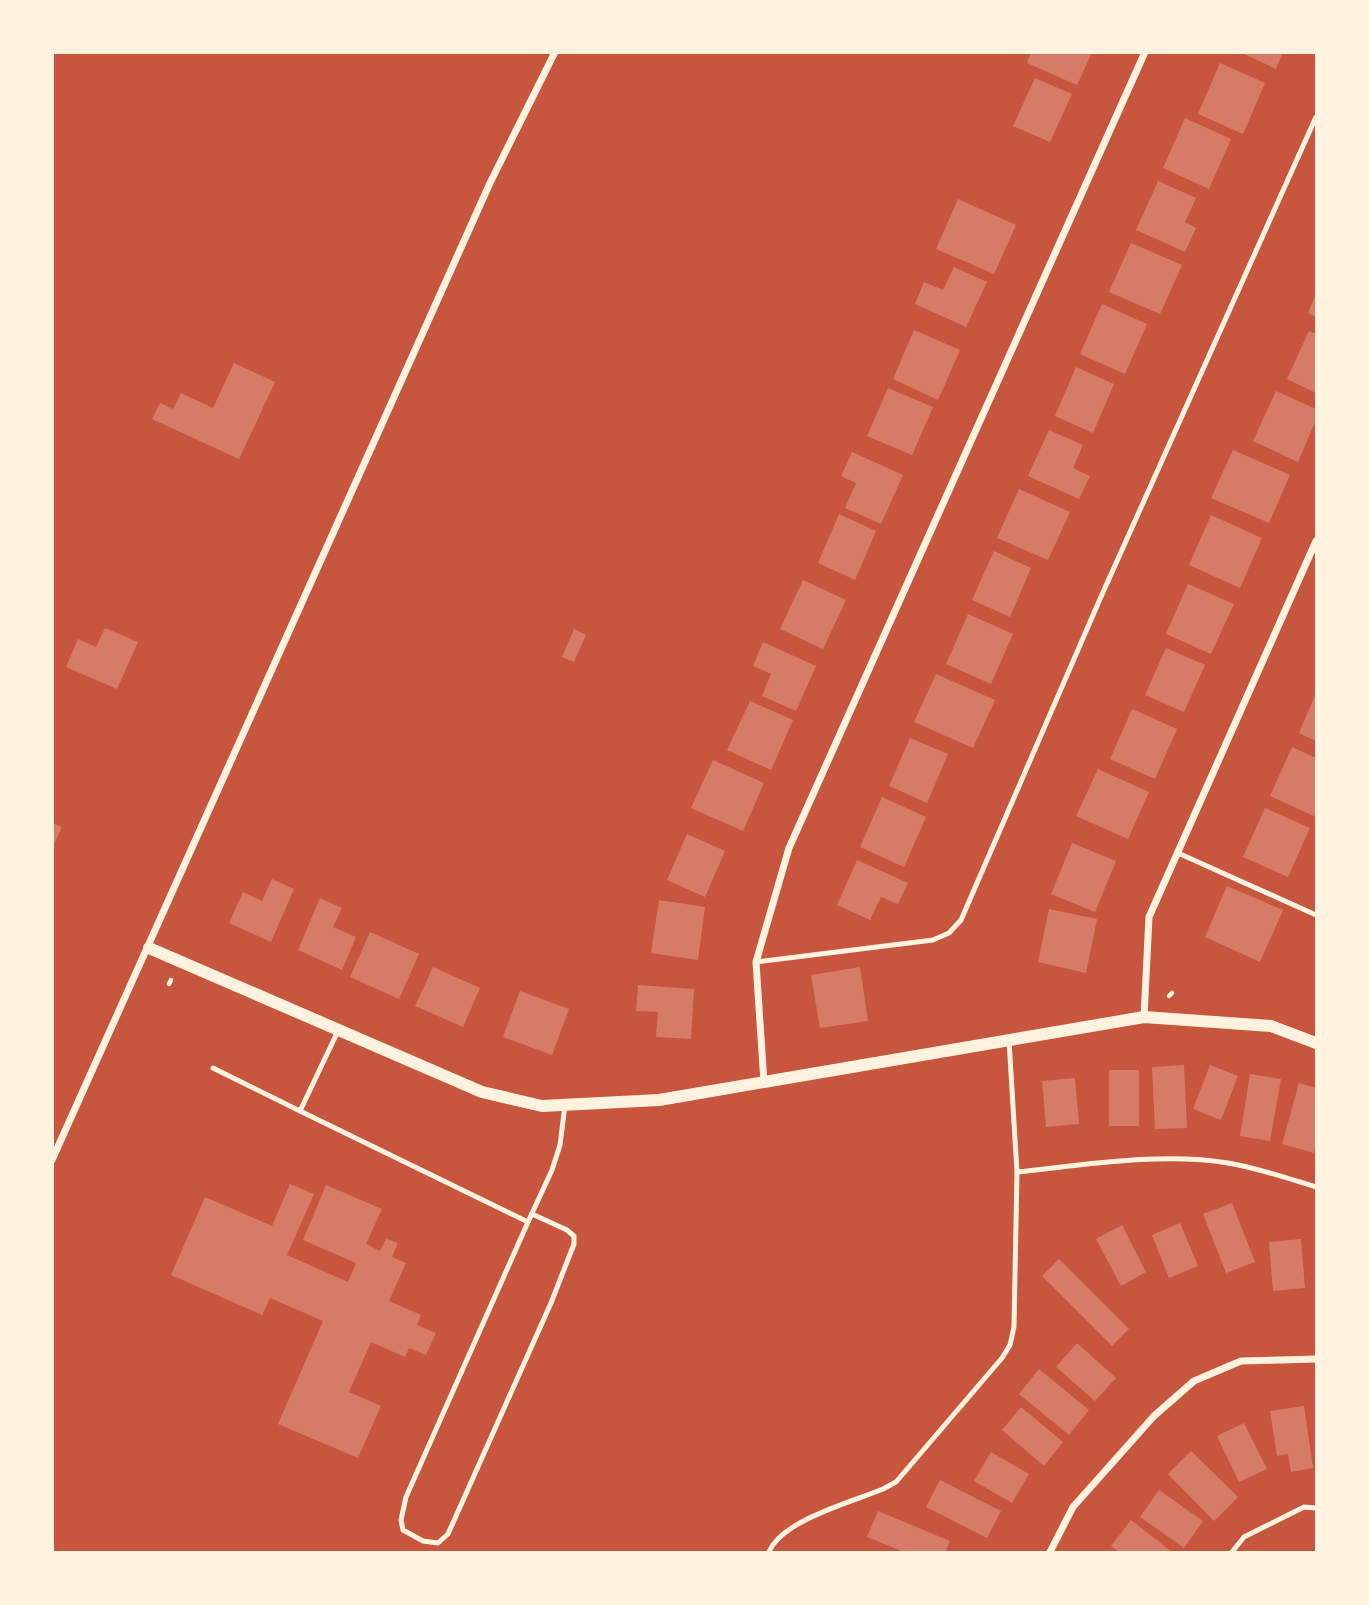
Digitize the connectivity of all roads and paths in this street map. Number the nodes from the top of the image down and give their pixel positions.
1 (555, 52) edge
2 (1145, 52) edge
3 (1317, 117) edge
4 (1317, 541) edge
5 (1178, 853) junction
6 (1317, 915) edge
7 (149, 948) junction
8 (756, 962) junction
9 (1144, 1017) junction
10 (338, 1031) junction
11 (1009, 1040) junction
12 (1317, 1043) edge
13 (212, 1068) dead end
14 (764, 1083) junction
15 (565, 1105) junction
16 (300, 1111) junction
17 (52, 1160) edge
18 (1017, 1172) junction
19 (1317, 1187) edge
20 (532, 1214) junction
21 (528, 1222) junction
22 (1317, 1359) edge
23 (1317, 1508) edge
24 (769, 1552) edge
25 (1050, 1552) edge
26 (1231, 1552) edge

1 - 7 street
2 - 8 street
3 - 8 lane
4 - 5 street
5 - 6 lane
5 - 9 street
7 - 10 street
7 - 17 street
8 - 14 street
9 - 11 street
9 - 12 street
10 - 15 street
10 - 16 lane
11 - 14 street
11 - 18 lane
13 - 16 lane
14 - 15 street
15 - 20 lane
16 - 21 lane
18 - 19 lane
18 - 24 lane
20 - 21 lane
20 - 21 lane
22 - 25 street
23 - 26 lane

